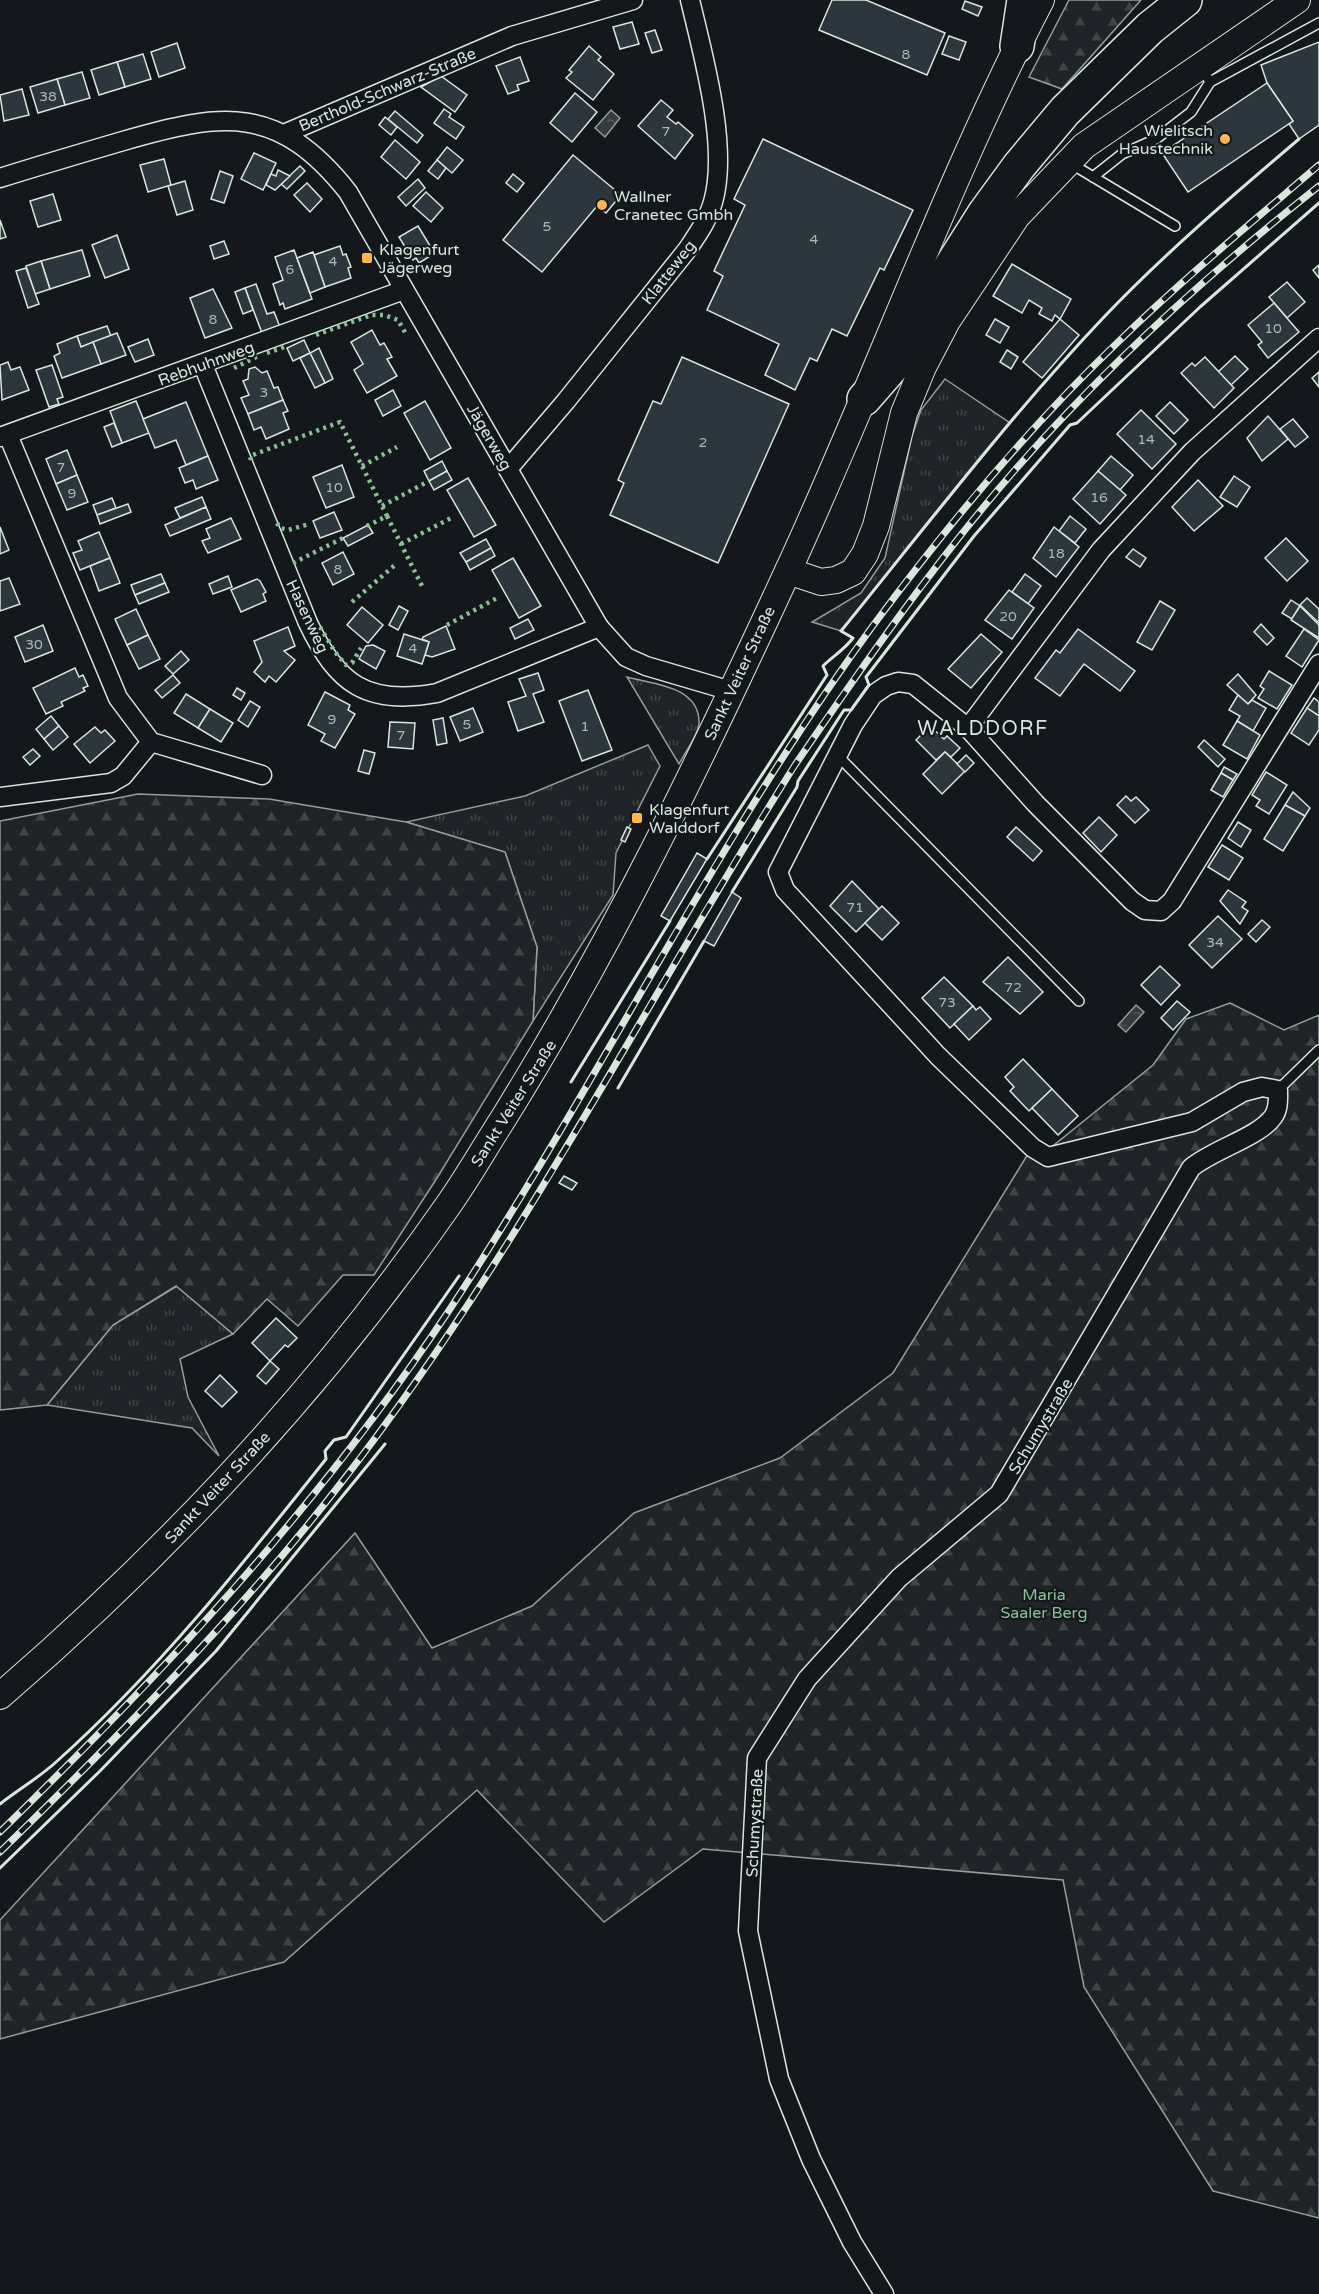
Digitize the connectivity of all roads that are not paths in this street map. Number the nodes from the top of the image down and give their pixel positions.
1 (633, 0) edge
2 (690, 0) edge
3 (1024, 0) edge
4 (1041, 0) edge
5 (1185, 0) edge
6 (1297, 0) edge
7 (1319, 23) edge
8 (1017, 46) junction
9 (1205, 74) junction
10 (284, 134) junction
11 (1068, 162) junction
12 (1093, 177) junction
13 (0, 178) edge
14 (1175, 226) dead end
15 (404, 290) junction
16 (1319, 338) edge
17 (203, 364) junction
18 (864, 399) junction
19 (4, 436) edge
20 (508, 469) junction
21 (788, 571) junction
22 (599, 627) junction
23 (1319, 663) edge
24 (731, 691) junction
25 (968, 728) junction
26 (151, 742) junction
27 (838, 756) junction
28 (262, 775) dead end
29 (0, 797) edge
30 (1079, 1001) dead end
31 (1319, 1050) edge
32 (1278, 1090) junction
33 (0, 1696) edge
34 (884, 2294) edge

1 - 10 street, Berthold-Schwarz-Straße
2 - 20 street, Klatteweg
3 - 8 highway
4 - 8 main road, Sankt Veiter Straße
5 - 18 highway
6 - 9 main road
7 - 9 lane
8 - 18 main road, Sankt Veiter Straße
9 - 11 main road
9 - 12 lane
10 - 13 street, Berthold-Schwarz-Straße
10 - 15 street, Jägerweg
11 - 12 lane
11 - 21 main road
12 - 14 lane
15 - 17 street, Rebhuhnweg
15 - 20 street, Jägerweg
16 - 25 street
17 - 19 street, Rebhuhnweg
17 - 22 street, Hasenweg
18 - 21 main road, Sankt Veiter Straße
19 - 26 street, Rebhuhnweg
20 - 22 street, Jägerweg
21 - 24 main road, Sankt Veiter Straße
22 - 24 street, Jägerweg
23 - 25 street
24 - 33 main road, Sankt Veiter Straße
25 - 27 street
26 - 28 street
26 - 29 street
27 - 30 lane
27 - 32 street
31 - 32 lane
32 - 34 street, Schumystraße

